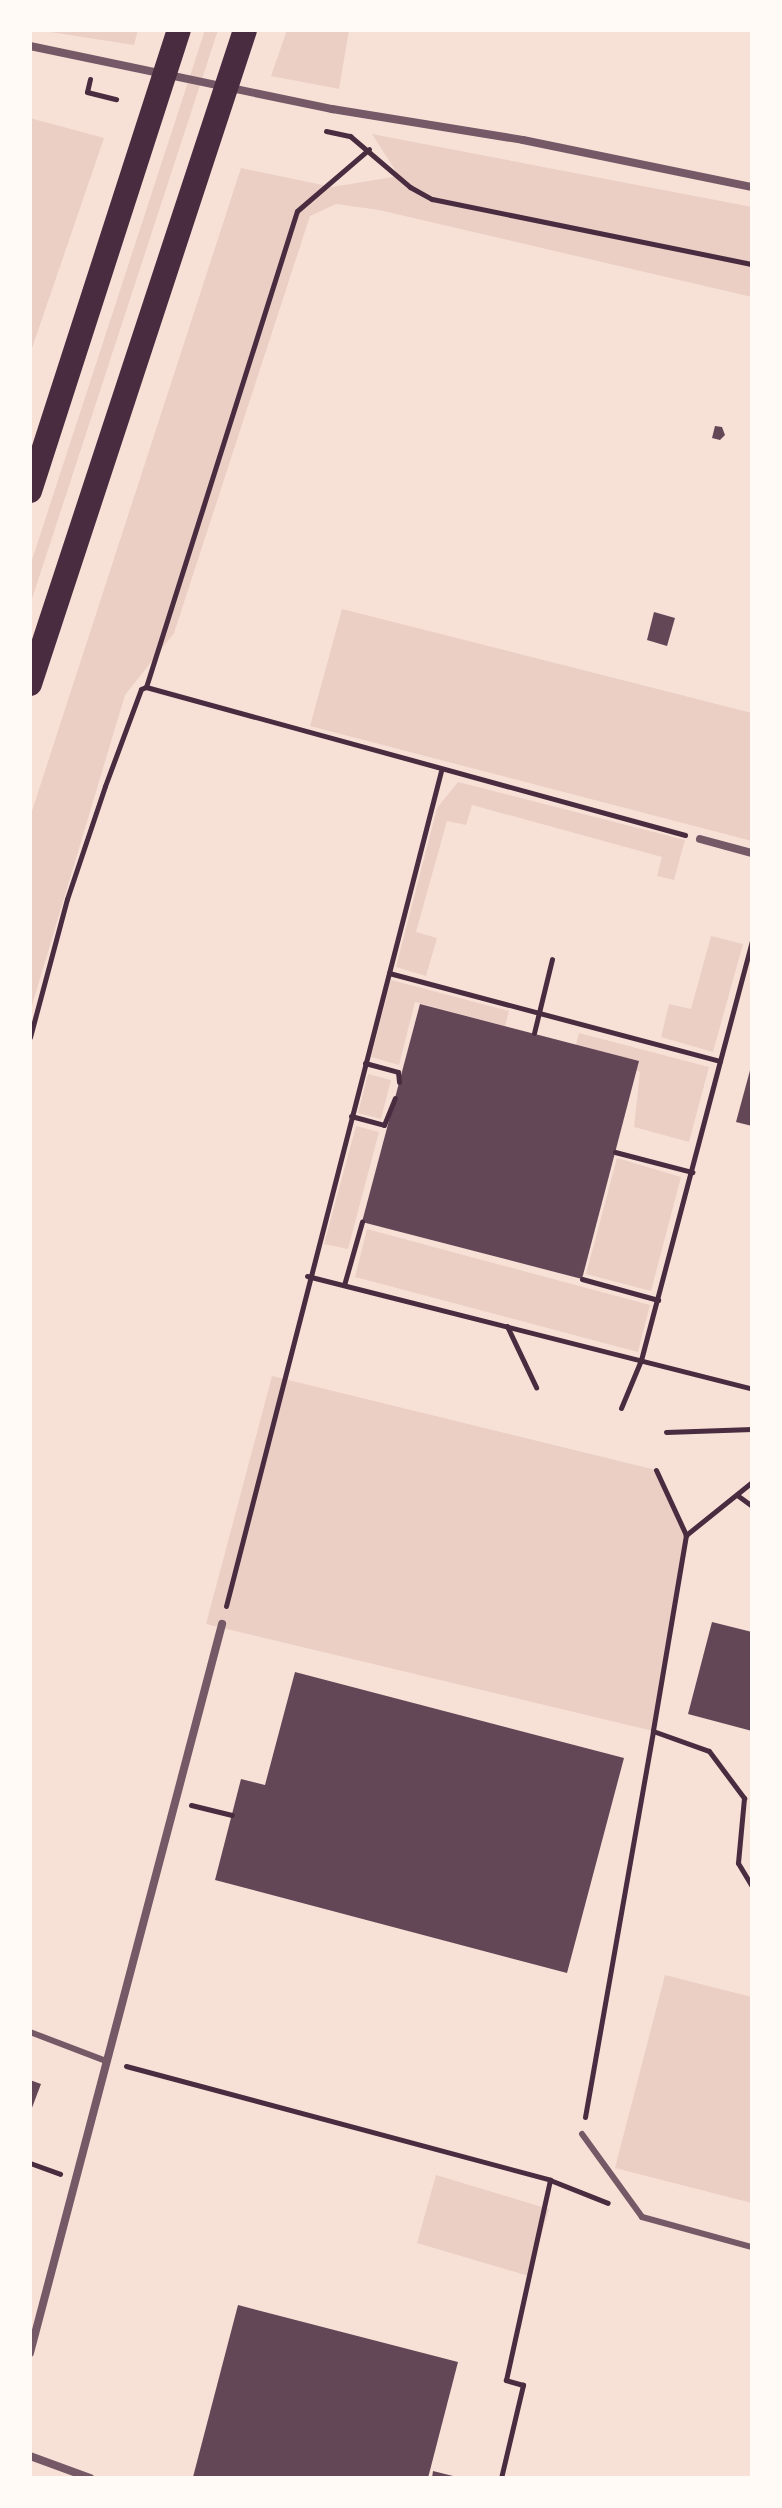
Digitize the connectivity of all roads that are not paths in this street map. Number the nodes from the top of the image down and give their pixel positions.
1 (179, 30) edge
2 (245, 30) edge
3 (30, 46) edge
4 (752, 187) edge
5 (30, 491) edge
6 (30, 684) edge
7 (700, 839) road end
8 (752, 853) edge
9 (222, 1624) road end
10 (30, 2032) edge
11 (106, 2061) junction
12 (582, 2134) road end
13 (752, 2247) edge
14 (30, 2353) edge
15 (30, 2456) edge
16 (90, 2478) edge

1 - 5 highway
2 - 6 highway
3 - 4 street
7 - 8 street
9 - 11 street
10 - 11 lane
11 - 14 street
12 - 13 lane
15 - 16 street

